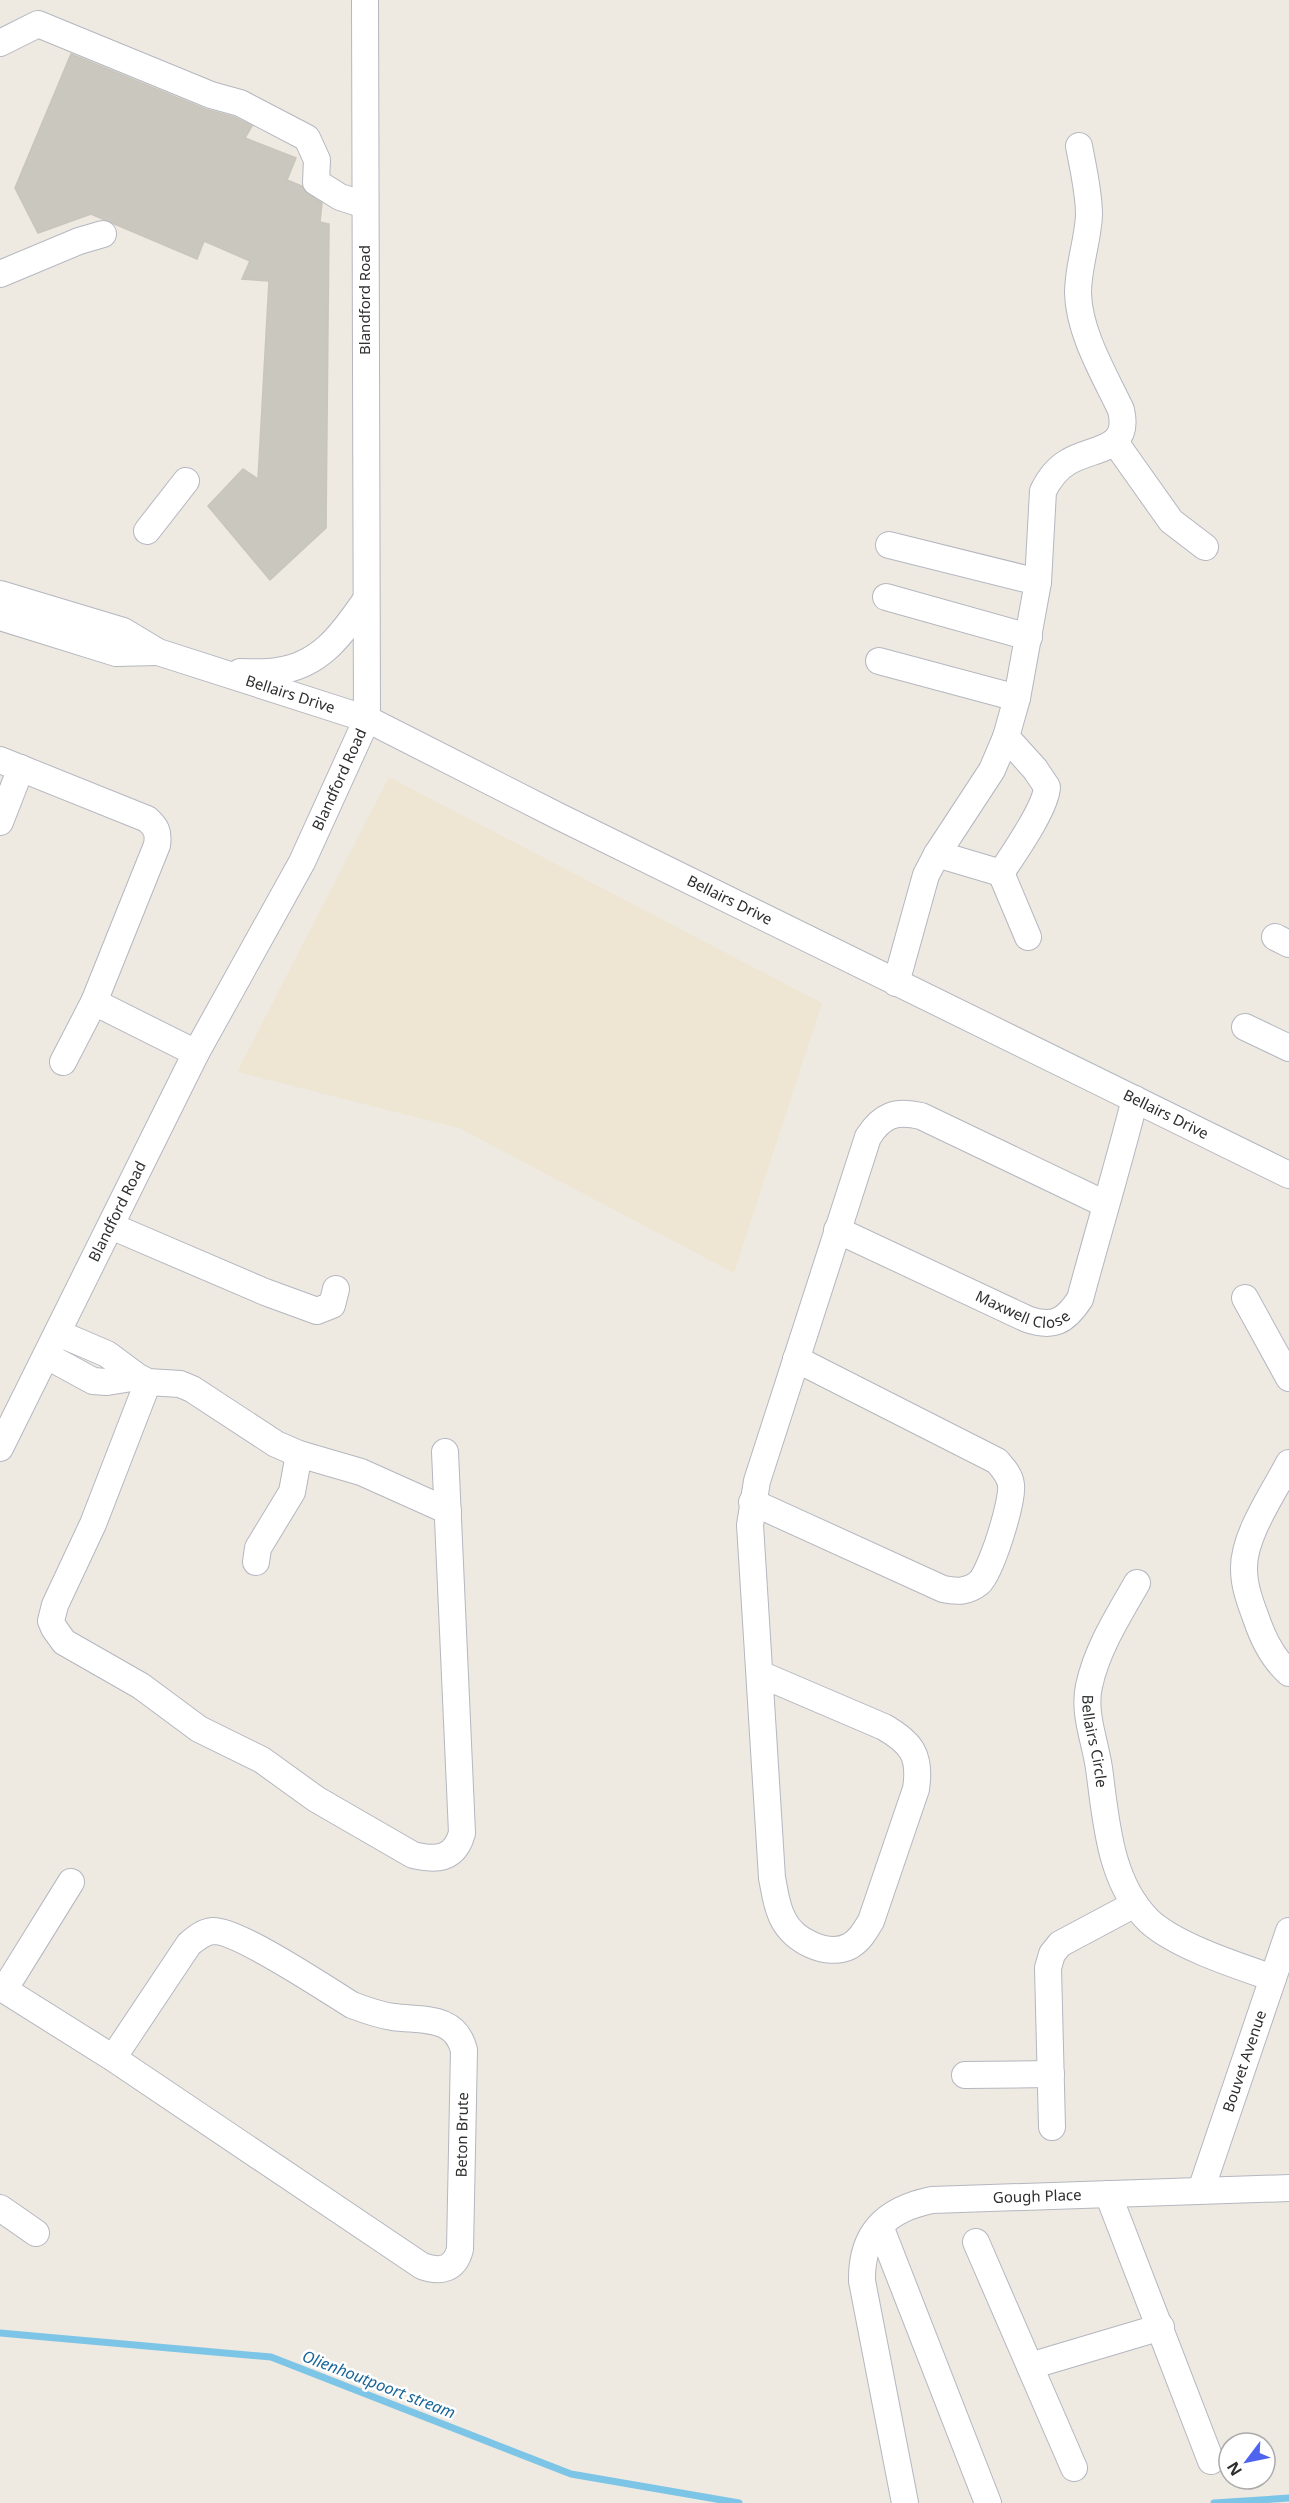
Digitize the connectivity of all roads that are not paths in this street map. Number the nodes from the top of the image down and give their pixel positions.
1 (365, 0) edge
2 (0, 43) edge
3 (1079, 146) dead end
4 (365, 205) junction
5 (91, 237) dead end
6 (0, 273) edge
7 (1115, 442) junction
8 (186, 481) dead end
9 (147, 531) dead end
10 (889, 544) dead end
11 (1205, 547) dead end
12 (1038, 582) junction
13 (0, 594) edge
14 (886, 597) dead end
15 (365, 601) junction
16 (0, 617) edge
17 (1029, 637) junction
18 (158, 652) junction
19 (879, 661) dead end
20 (216, 672) junction
21 (1017, 698) junction
22 (367, 719) junction
23 (1006, 737) junction
24 (10, 764) edge
25 (0, 822) edge
26 (937, 854) junction
27 (1001, 873) junction
28 (1028, 937) dead end
29 (896, 982) junction
30 (94, 1002) junction
31 (1245, 1027) dead end
32 (1289, 1048) edge
33 (196, 1053) junction
34 (63, 1062) dead end
35 (1135, 1099) junction
36 (1289, 1175) edge
37 (1105, 1204) junction
38 (111, 1226) junction
39 (837, 1230) junction
40 (336, 1288) dead end
41 (1245, 1298) dead end
42 (58, 1333) junction
43 (46, 1356) junction
44 (796, 1359) junction
45 (1289, 1378) edge
46 (143, 1379) junction
47 (0, 1448) edge
48 (445, 1452) dead end
49 (299, 1454) junction
50 (1289, 1463) edge
51 (752, 1502) junction
52 (448, 1511) junction
53 (256, 1562) dead end
54 (1137, 1583) dead end
55 (1289, 1673) edge
56 (760, 1674) junction
57 (71, 1882) dead end
58 (1135, 1904) junction
59 (1289, 1931) edge
60 (1273, 1978) junction
61 (2, 1989) edge
62 (112, 2058) junction
63 (1051, 2074) junction
64 (965, 2075) dead end
65 (1052, 2127) dead end
66 (1289, 2188) edge
67 (1201, 2190) junction
68 (1108, 2194) junction
69 (0, 2208) edge
70 (880, 2226) junction
71 (36, 2233) dead end
72 (976, 2241) dead end
73 (1161, 2327) junction
74 (1030, 2366) junction
75 (1211, 2461) dead end
76 (1074, 2468) dead end
77 (904, 2499) edge
78 (987, 2500) edge

1 - 4 street, Blandford Road
2 - 4 street
3 - 7 street
4 - 15 street, Blandford Road
5 - 6 street
7 - 11 street
7 - 12 street
8 - 9 street
10 - 12 street
12 - 17 street
13 - 18 street, Bellairs Drive
14 - 17 street
15 - 20 street
15 - 22 street, Blandford Road
16 - 18 street, Bellairs Drive
17 - 21 street
18 - 20 street, Bellairs Drive
19 - 21 street
20 - 22 street, Bellairs Drive
21 - 23 street
22 - 29 street, Bellairs Drive
22 - 33 street, Blandford Road
23 - 26 street
23 - 27 street
24 - 25 street
24 - 30 street
26 - 27 street
26 - 29 street
27 - 28 street
29 - 35 street, Bellairs Drive
30 - 33 street
30 - 34 street
31 - 32 street
33 - 38 street, Blandford Road
35 - 36 street, Bellairs Drive
35 - 37 street, Maxwell Close
37 - 39 street
37 - 39 street, Maxwell Close
38 - 40 street
38 - 42 street, Blandford Road
39 - 44 street
41 - 45 street
42 - 43 street, Blandford Road
42 - 46 street
43 - 46 street
43 - 47 street, Blandford Road
44 - 51 street
44 - 51 street
46 - 49 street
46 - 52 street
48 - 52 street
49 - 52 street
49 - 53 street
50 - 55 street
51 - 56 street
54 - 58 street, Bellairs Circle
56 - 56 street
57 - 61 street, Beton Brute
58 - 60 street, Bellairs Circle
58 - 63 street
59 - 60 street, Bouvet Avenue
60 - 67 street, Bouvet Avenue
61 - 62 street, Beton Brute
62 - 62 street, Beton Brute
63 - 64 street
63 - 65 street
66 - 67 street, Gough Place
67 - 68 street, Gough Place
68 - 70 street, Gough Place
68 - 73 street
69 - 71 street
70 - 77 street
70 - 78 street
72 - 74 street
73 - 74 street
73 - 75 street
74 - 76 street

